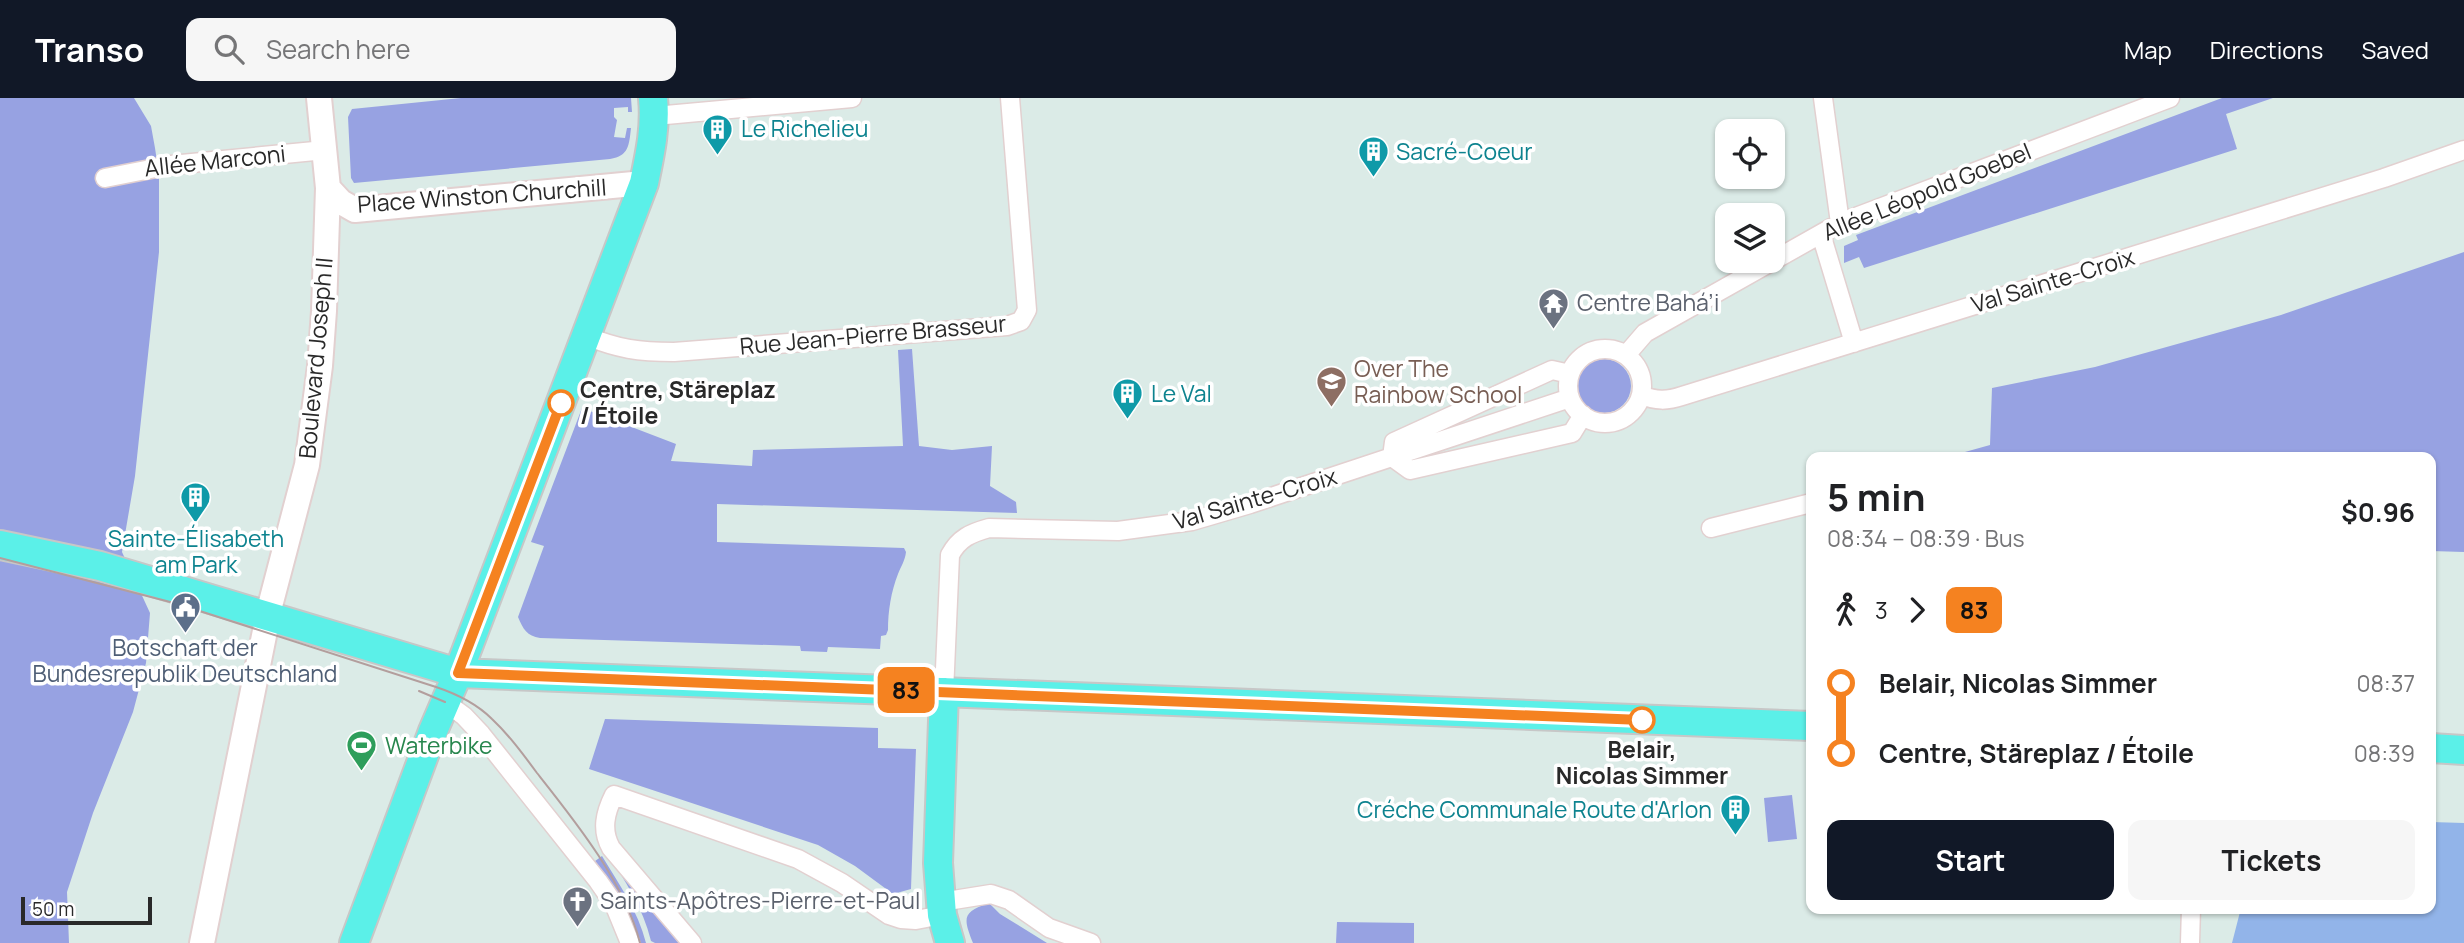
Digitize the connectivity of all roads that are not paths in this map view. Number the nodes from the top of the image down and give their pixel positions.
1 (852, 98) edge
2 (1010, 98) edge
3 (1823, 98) edge
4 (2170, 98) edge
5 (324, 102) edge
6 (654, 107) edge
7 (325, 150) junction
8 (2464, 150) edge
9 (105, 178) dead end
10 (644, 183) junction
11 (328, 188) junction
12 (1840, 223) junction
13 (1821, 234) junction
14 (586, 336) junction
15 (1854, 343) junction
16 (1626, 355) junction
17 (1570, 374) junction
18 (1641, 395) junction
19 (1570, 397) junction
20 (1583, 415) junction
21 (1392, 457) junction
22 (1806, 504) edge
23 (1711, 528) dead end
24 (0, 545) edge
25 (29, 550) junction
26 (0, 553) edge
27 (268, 616) junction
28 (458, 673) junction
29 (944, 692) junction
30 (445, 702) junction
31 (1806, 726) edge
32 (2436, 748) edge
33 (2464, 750) edge
34 (941, 909) junction
35 (2191, 914) edge
36 (202, 943) edge
37 (354, 943) edge
38 (630, 943) edge
39 (692, 943) edge
40 (950, 943) edge
41 (1091, 943) edge
42 (2190, 943) edge

1 - 6 street
2 - 14 street, Rue Jean-Pierre Brasseur
3 - 12 street
4 - 12 street, Allée Léopold Goebel
5 - 7 main road, Boulevard Joseph II
6 - 10 main road
7 - 9 street, Allée Marconi
7 - 11 main road, Boulevard Joseph II
8 - 15 street, Val Sainte-Croix
10 - 11 main road, Place Winston Churchill
10 - 14 main road
11 - 27 main road, Boulevard Joseph II
12 - 13 street, Allée Léopold Goebel
13 - 15 street
13 - 16 street, Allée Léopold Goebel
14 - 28 main road
15 - 18 street, Val Sainte-Croix
16 - 17 street
16 - 18 street
17 - 19 street
17 - 21 street
18 - 20 street
19 - 20 street
19 - 21 street, Val Sainte-Croix
20 - 21 street
21 - 29 street, Val Sainte-Croix
22 - 23 street
24 - 25 main road
25 - 26 main road
25 - 27 main road
27 - 28 main road
27 - 36 main road, Boulevard Joseph II
28 - 29 main road
28 - 30 main road
29 - 31 main road
29 - 34 main road
30 - 37 main road
30 - 38 street
32 - 33 main road
34 - 39 street
34 - 40 main road
34 - 41 street
35 - 42 street

